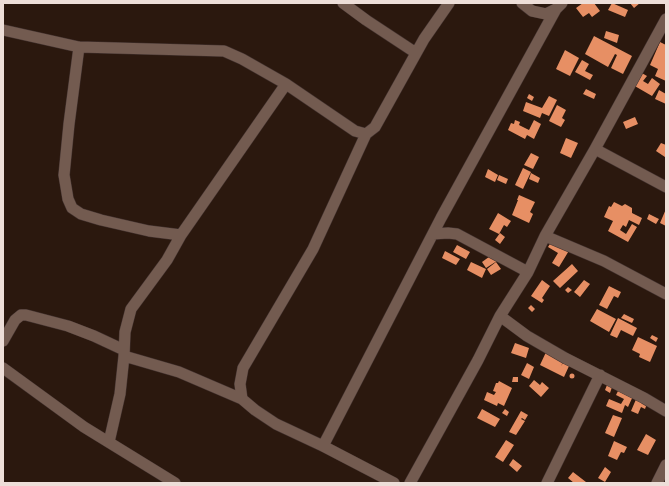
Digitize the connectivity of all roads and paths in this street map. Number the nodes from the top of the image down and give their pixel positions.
1 (343, 3) edge
2 (449, 3) edge
3 (522, 3) edge
4 (559, 6) edge
5 (666, 19) edge
6 (3, 30) edge
7 (79, 47) junction
8 (416, 53) junction
9 (286, 84) junction
10 (366, 134) junction
11 (595, 149) junction
12 (666, 187) edge
13 (433, 234) junction
14 (181, 235) junction
15 (545, 236) junction
16 (528, 272) junction
17 (666, 294) edge
18 (500, 316) junction
19 (3, 341) edge
20 (124, 353) junction
21 (3, 368) edge
22 (600, 375) junction
23 (242, 399) junction
24 (666, 411) edge
25 (109, 442) junction
26 (323, 446) junction
27 (666, 465) edge
28 (175, 483) edge
29 (394, 483) edge
30 (410, 483) edge
31 (547, 483) edge
32 (657, 483) edge

1 - 8 street
2 - 8 street
3 - 4 street
4 - 13 street
5 - 11 street
6 - 7 street
7 - 9 street
7 - 14 street
8 - 10 street
9 - 10 street
9 - 14 street
10 - 23 street
11 - 12 street
11 - 15 street
13 - 16 street
13 - 26 street
14 - 20 street
15 - 16 street
15 - 17 street
16 - 18 street
18 - 22 street
18 - 30 street
19 - 20 street
20 - 23 street
20 - 25 street
21 - 25 street
22 - 24 street
22 - 31 street
23 - 26 street
25 - 28 street
26 - 29 street
27 - 32 street

